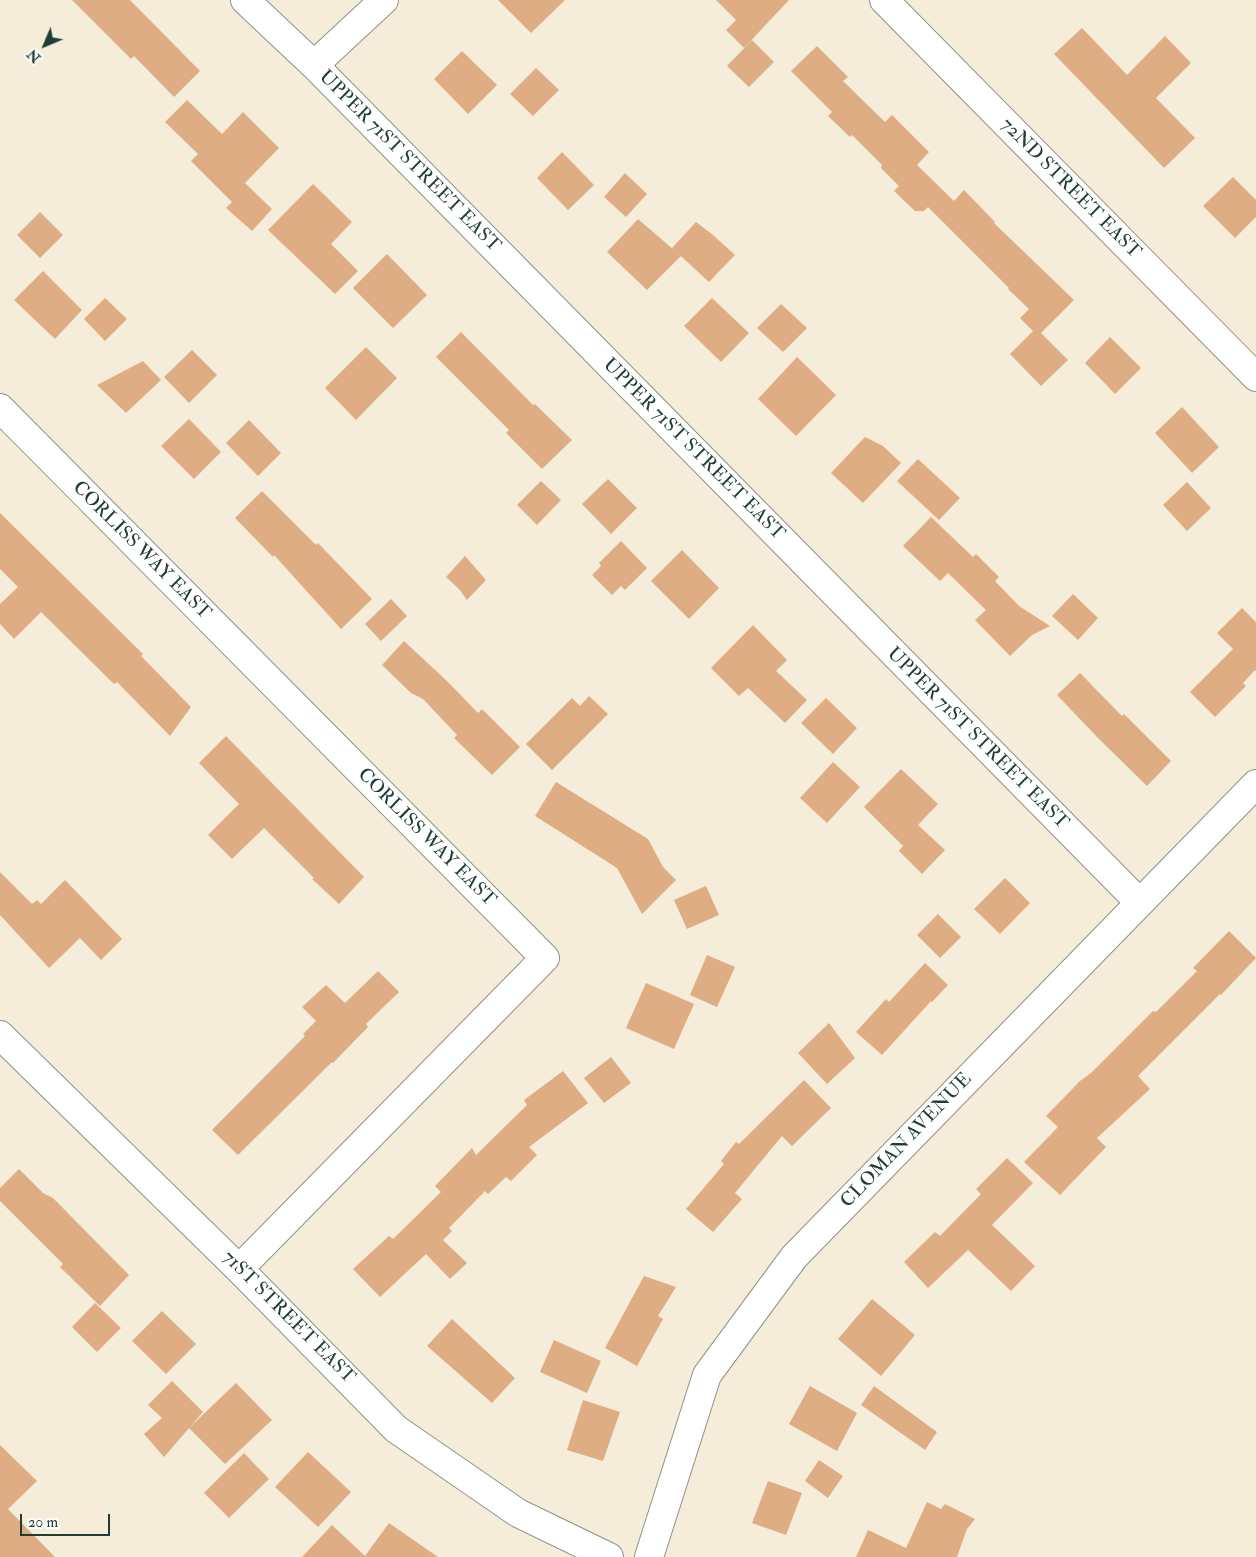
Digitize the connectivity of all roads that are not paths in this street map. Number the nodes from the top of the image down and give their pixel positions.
1 (246, 0) edge
2 (384, 0) edge
3 (884, 0) edge
4 (314, 65) junction
5 (1256, 378) edge
6 (0, 408) edge
7 (1256, 784) edge
8 (1139, 902) junction
9 (0, 1035) edge
10 (239, 1269) junction
11 (609, 1557) edge
12 (649, 1557) edge

1 - 4 street, UPPER 71ST STREET EAST
2 - 4 street
3 - 5 street, 72ND STREET EAST
4 - 8 street, UPPER 71ST STREET EAST
6 - 10 street, CORLISS WAY EAST
7 - 8 street, CLOMAN AVENUE
8 - 12 street, CLOMAN AVENUE
9 - 10 street, 71ST STREET EAST
10 - 11 street, 71ST STREET EAST

